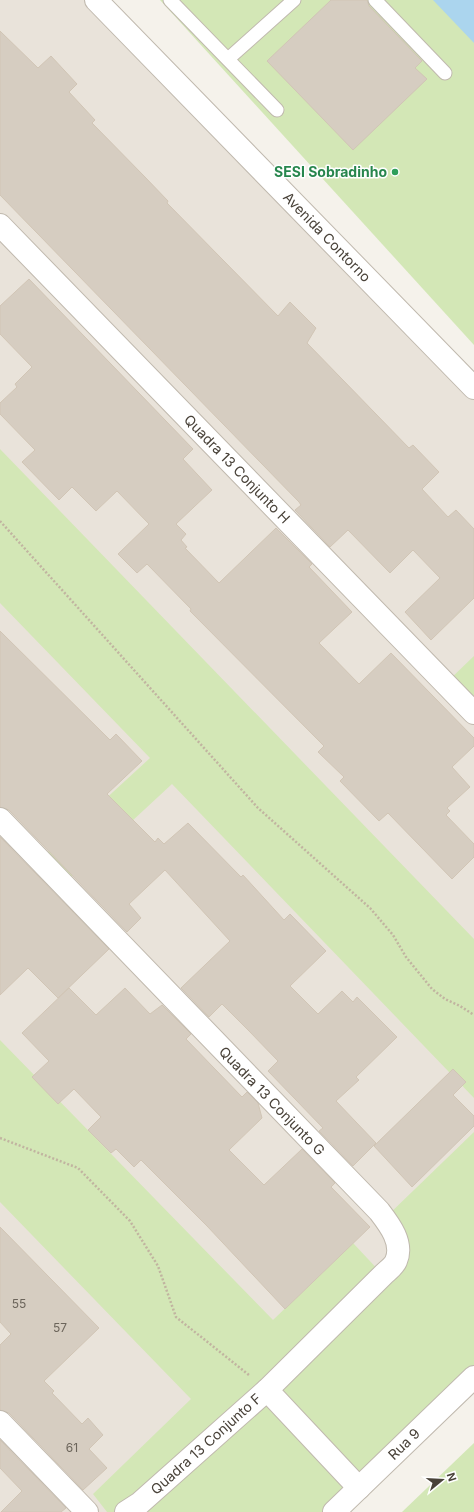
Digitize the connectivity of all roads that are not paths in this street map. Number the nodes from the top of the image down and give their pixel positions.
1 (96, 0) edge
2 (170, 0) edge
3 (294, 0) edge
4 (375, 0) edge
5 (228, 59) junction
6 (445, 73) dead end
7 (277, 110) dead end
8 (0, 225) edge
9 (474, 388) edge
10 (474, 713) edge
11 (0, 819) edge
12 (474, 1377) edge
13 (267, 1390) junction
14 (0, 1422) edge
15 (359, 1488) junction
16 (87, 1512) edge
17 (126, 1512) edge
18 (334, 1512) edge

1 - 9 street, Avenida Contorno
2 - 5 lane
3 - 5 lane
4 - 6 lane
5 - 7 lane
8 - 10 street, Quadra 13 Conjunto H
11 - 13 street, Quadra 13 Conjunto G
12 - 15 street, Rua 9
13 - 15 street
13 - 17 street, Quadra 13 Conjunto F
14 - 16 street
15 - 18 street, Rua 9

